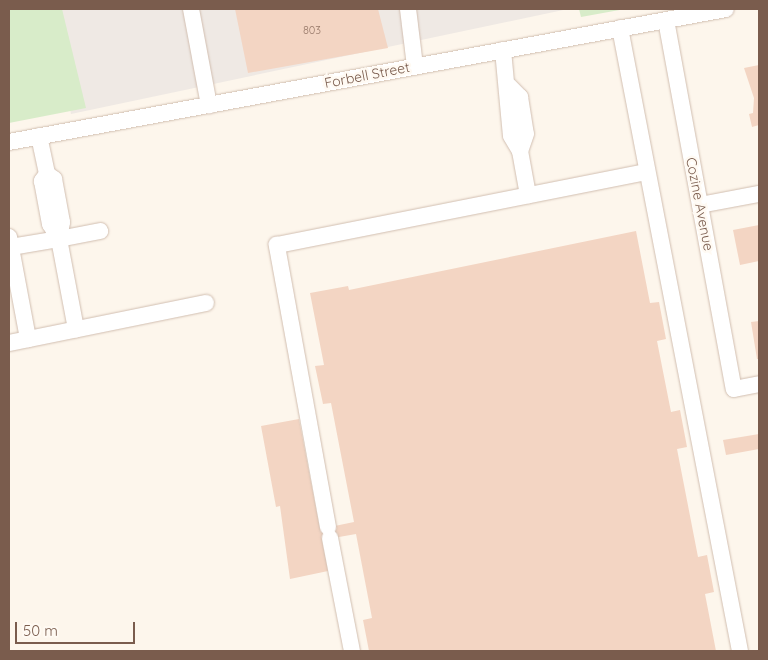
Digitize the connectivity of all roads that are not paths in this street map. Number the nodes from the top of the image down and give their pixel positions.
1 (190, 9) edge
2 (408, 9) edge
3 (726, 9) edge
4 (666, 20) junction
5 (620, 28) junction
6 (503, 50) junction
7 (415, 66) junction
8 (209, 105) junction
9 (40, 136) junction
10 (9, 142) edge
11 (644, 172) junction
12 (759, 194) edge
13 (528, 195) junction
14 (700, 205) junction
15 (100, 231) dead end
16 (59, 239) junction
17 (10, 242) edge
18 (206, 303) dead end
19 (76, 329) junction
20 (28, 339) junction
21 (9, 342) edge
22 (759, 384) edge
23 (352, 651) edge
24 (740, 651) edge

1 - 8 street
2 - 7 street
3 - 4 street, Forbell Street
4 - 5 street, Forbell Street
4 - 14 street, Cozine Avenue
5 - 6 street, Forbell Street
5 - 11 street
6 - 7 street, Forbell Street
6 - 13 street
7 - 8 street, Forbell Street
8 - 9 street, Forbell Street
9 - 10 street, Forbell Street
9 - 16 street
11 - 13 street
11 - 24 street
12 - 14 street
13 - 23 street
14 - 22 street, Cozine Avenue
15 - 16 street
16 - 17 street
16 - 19 street
17 - 20 street
18 - 19 street
19 - 20 street
20 - 21 street

